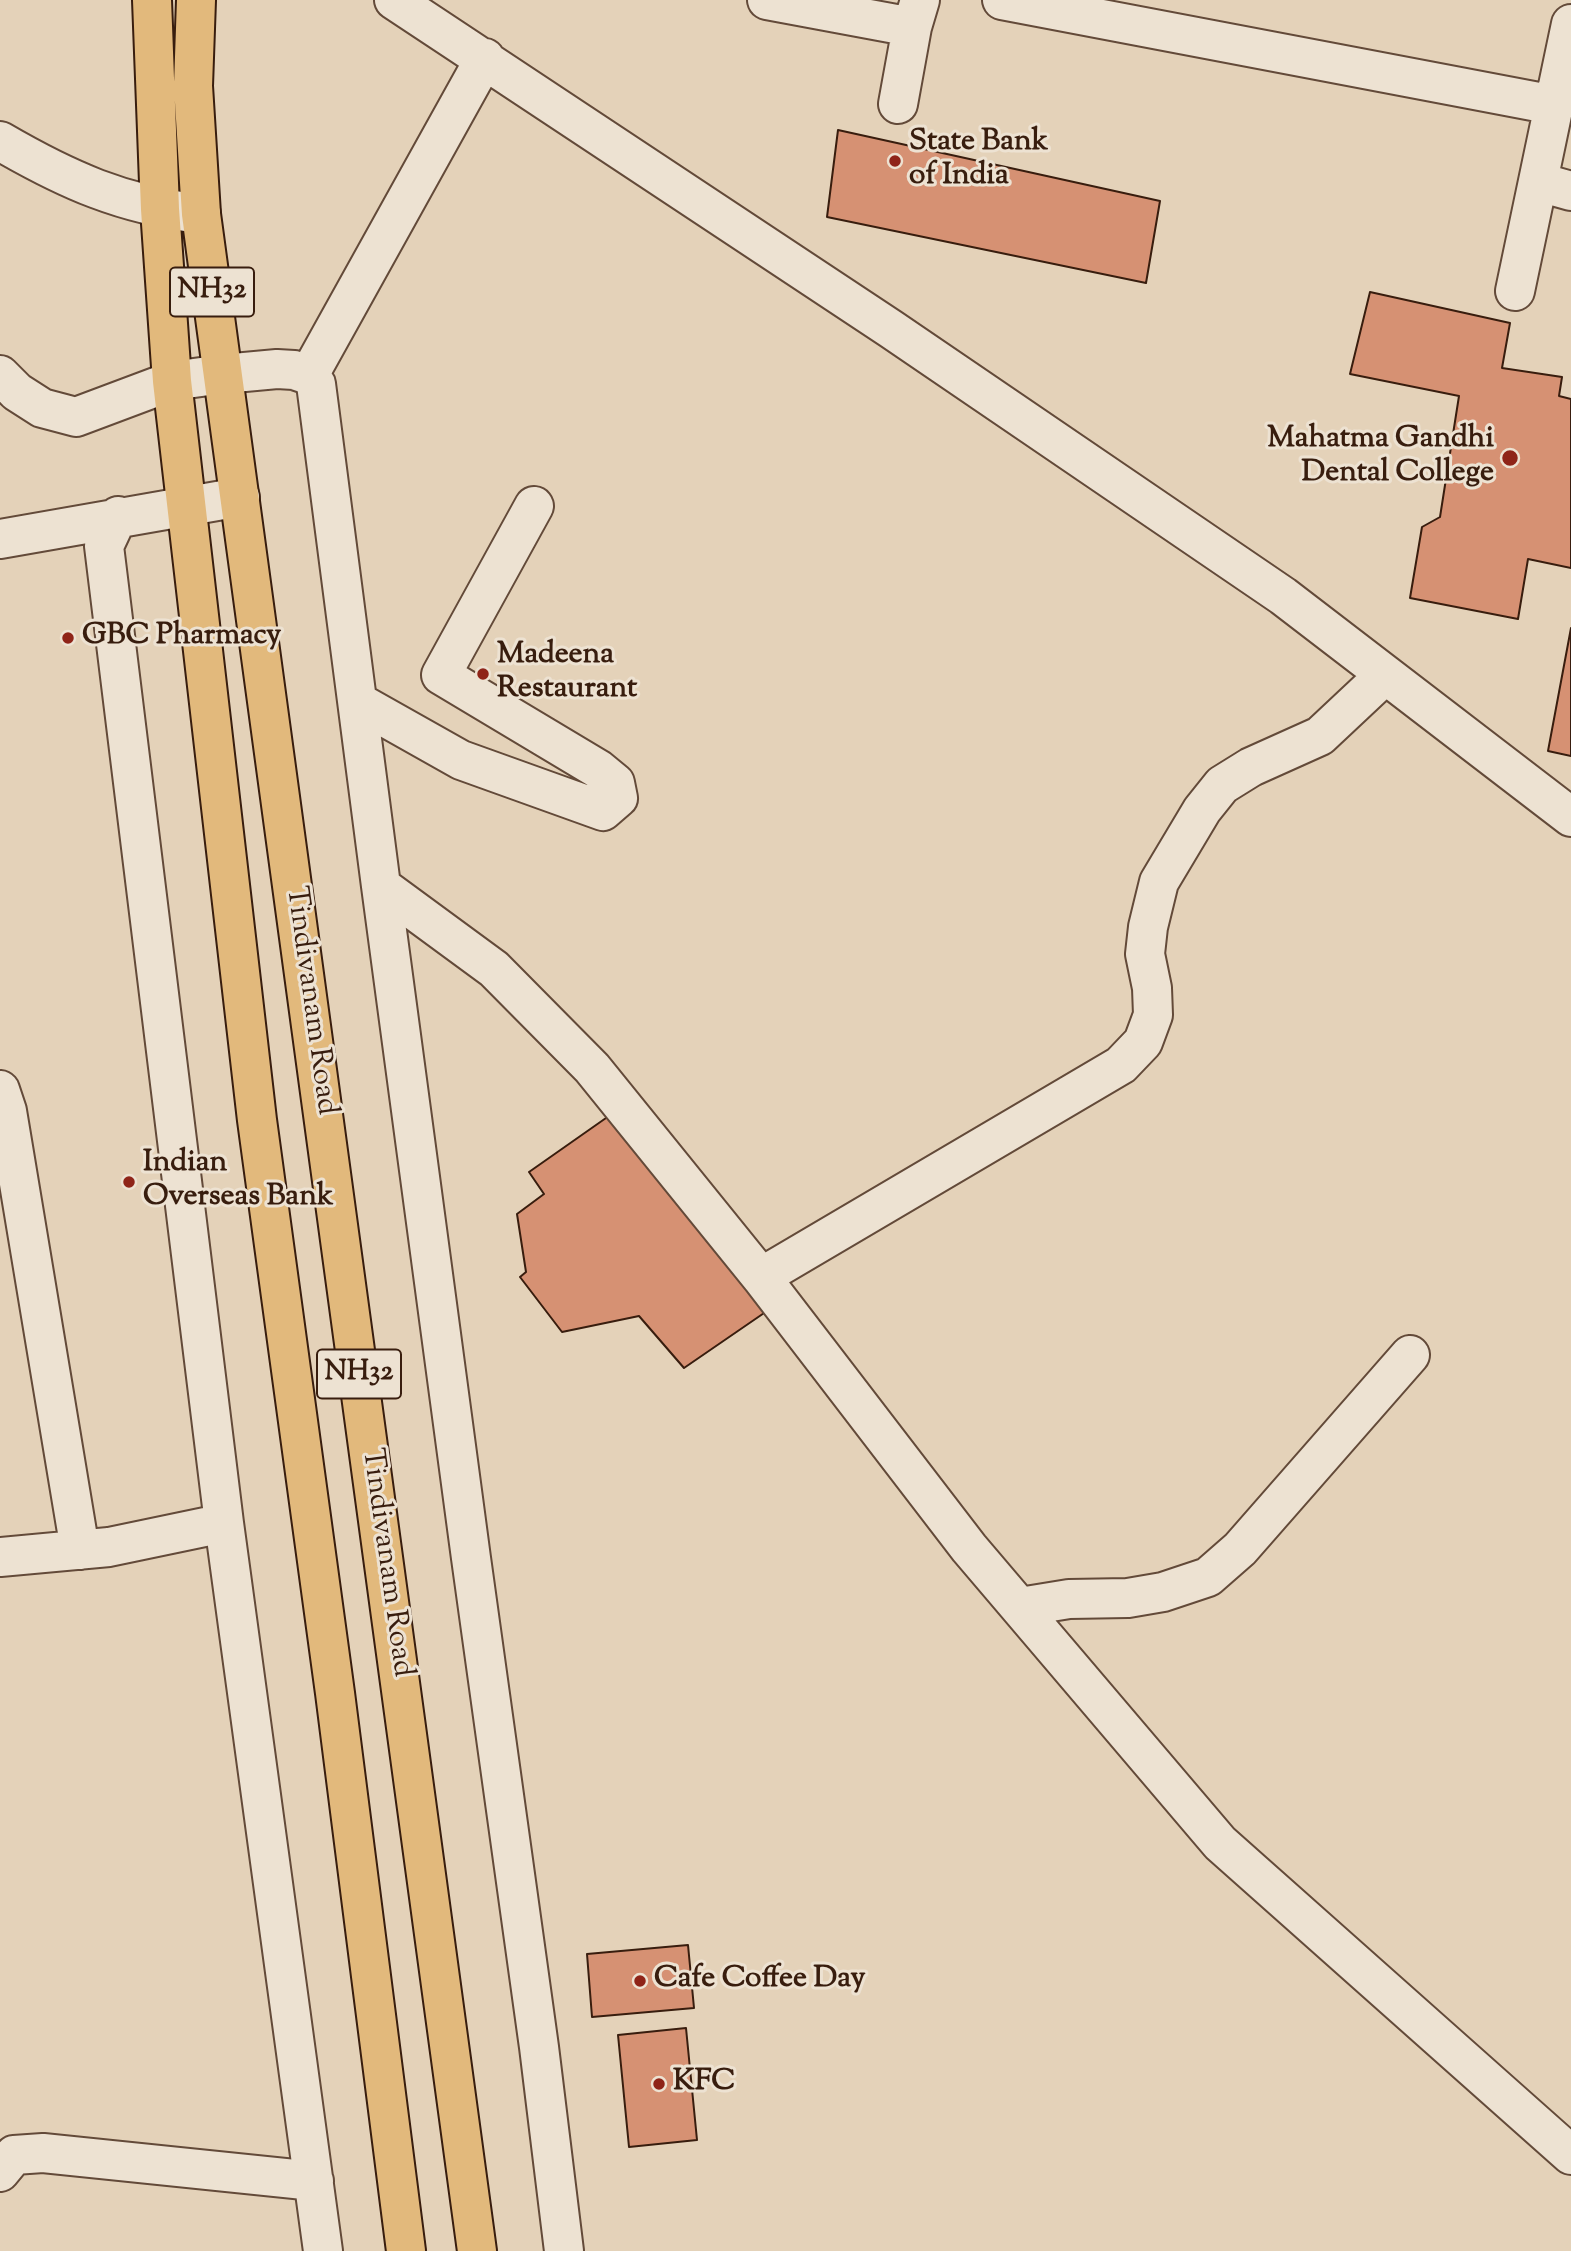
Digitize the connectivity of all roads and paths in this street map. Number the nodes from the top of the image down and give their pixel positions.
1 (394, 0) edge
2 (767, 0) edge
3 (1002, 0) edge
4 (146, 4) edge
5 (195, 10) edge
6 (916, 14) edge
7 (1571, 23) edge
8 (485, 58) junction
9 (898, 104) dead end
10 (1553, 105) junction
11 (0, 141) edge
12 (1555, 186) edge
13 (160, 209) junction
14 (201, 214) junction
15 (1515, 291) dead end
16 (223, 374) junction
17 (0, 375) edge
18 (309, 375) junction
19 (172, 382) junction
20 (240, 497) junction
21 (187, 504) junction
22 (534, 506) dead end
23 (118, 516) junction
24 (0, 539) edge
25 (1385, 675) junction
26 (358, 702) junction
27 (1571, 817) edge
28 (381, 886) junction
29 (0, 1090) edge
30 (761, 1277) junction
31 (1410, 1355) dead end
32 (224, 1523) junction
33 (80, 1550) junction
34 (0, 1557) edge
35 (1020, 1607) junction
36 (1567, 2144) edge
37 (0, 2172) edge
38 (314, 2181) junction
39 (323, 2251) edge
40 (406, 2251) edge
41 (477, 2251) edge
42 (565, 2251) edge

1 - 8 street
2 - 6 street
3 - 10 street
4 - 5 street
4 - 13 highway, NH32
5 - 14 highway, Tindivanam Road / NH32
6 - 9 street
7 - 10 street
8 - 18 street
8 - 25 street
10 - 12 street
11 - 13 street
12 - 15 street
13 - 14 street
13 - 19 highway, NH32
14 - 16 highway, Tindivanam Road / NH32
16 - 18 street
16 - 19 street
16 - 20 highway, Tindivanam Road / NH32
17 - 19 street
18 - 26 street
19 - 21 highway, NH32
20 - 21 street
20 - 41 highway, Tindivanam Road / NH32
21 - 23 street
21 - 40 highway, NH32
22 - 26 street
23 - 24 street
23 - 32 street
25 - 27 street
25 - 30 street
26 - 28 street
28 - 30 street
28 - 42 street
29 - 33 street
30 - 35 street
31 - 35 street
32 - 33 street
32 - 38 street
33 - 34 street
35 - 36 street
37 - 38 street
38 - 39 street

